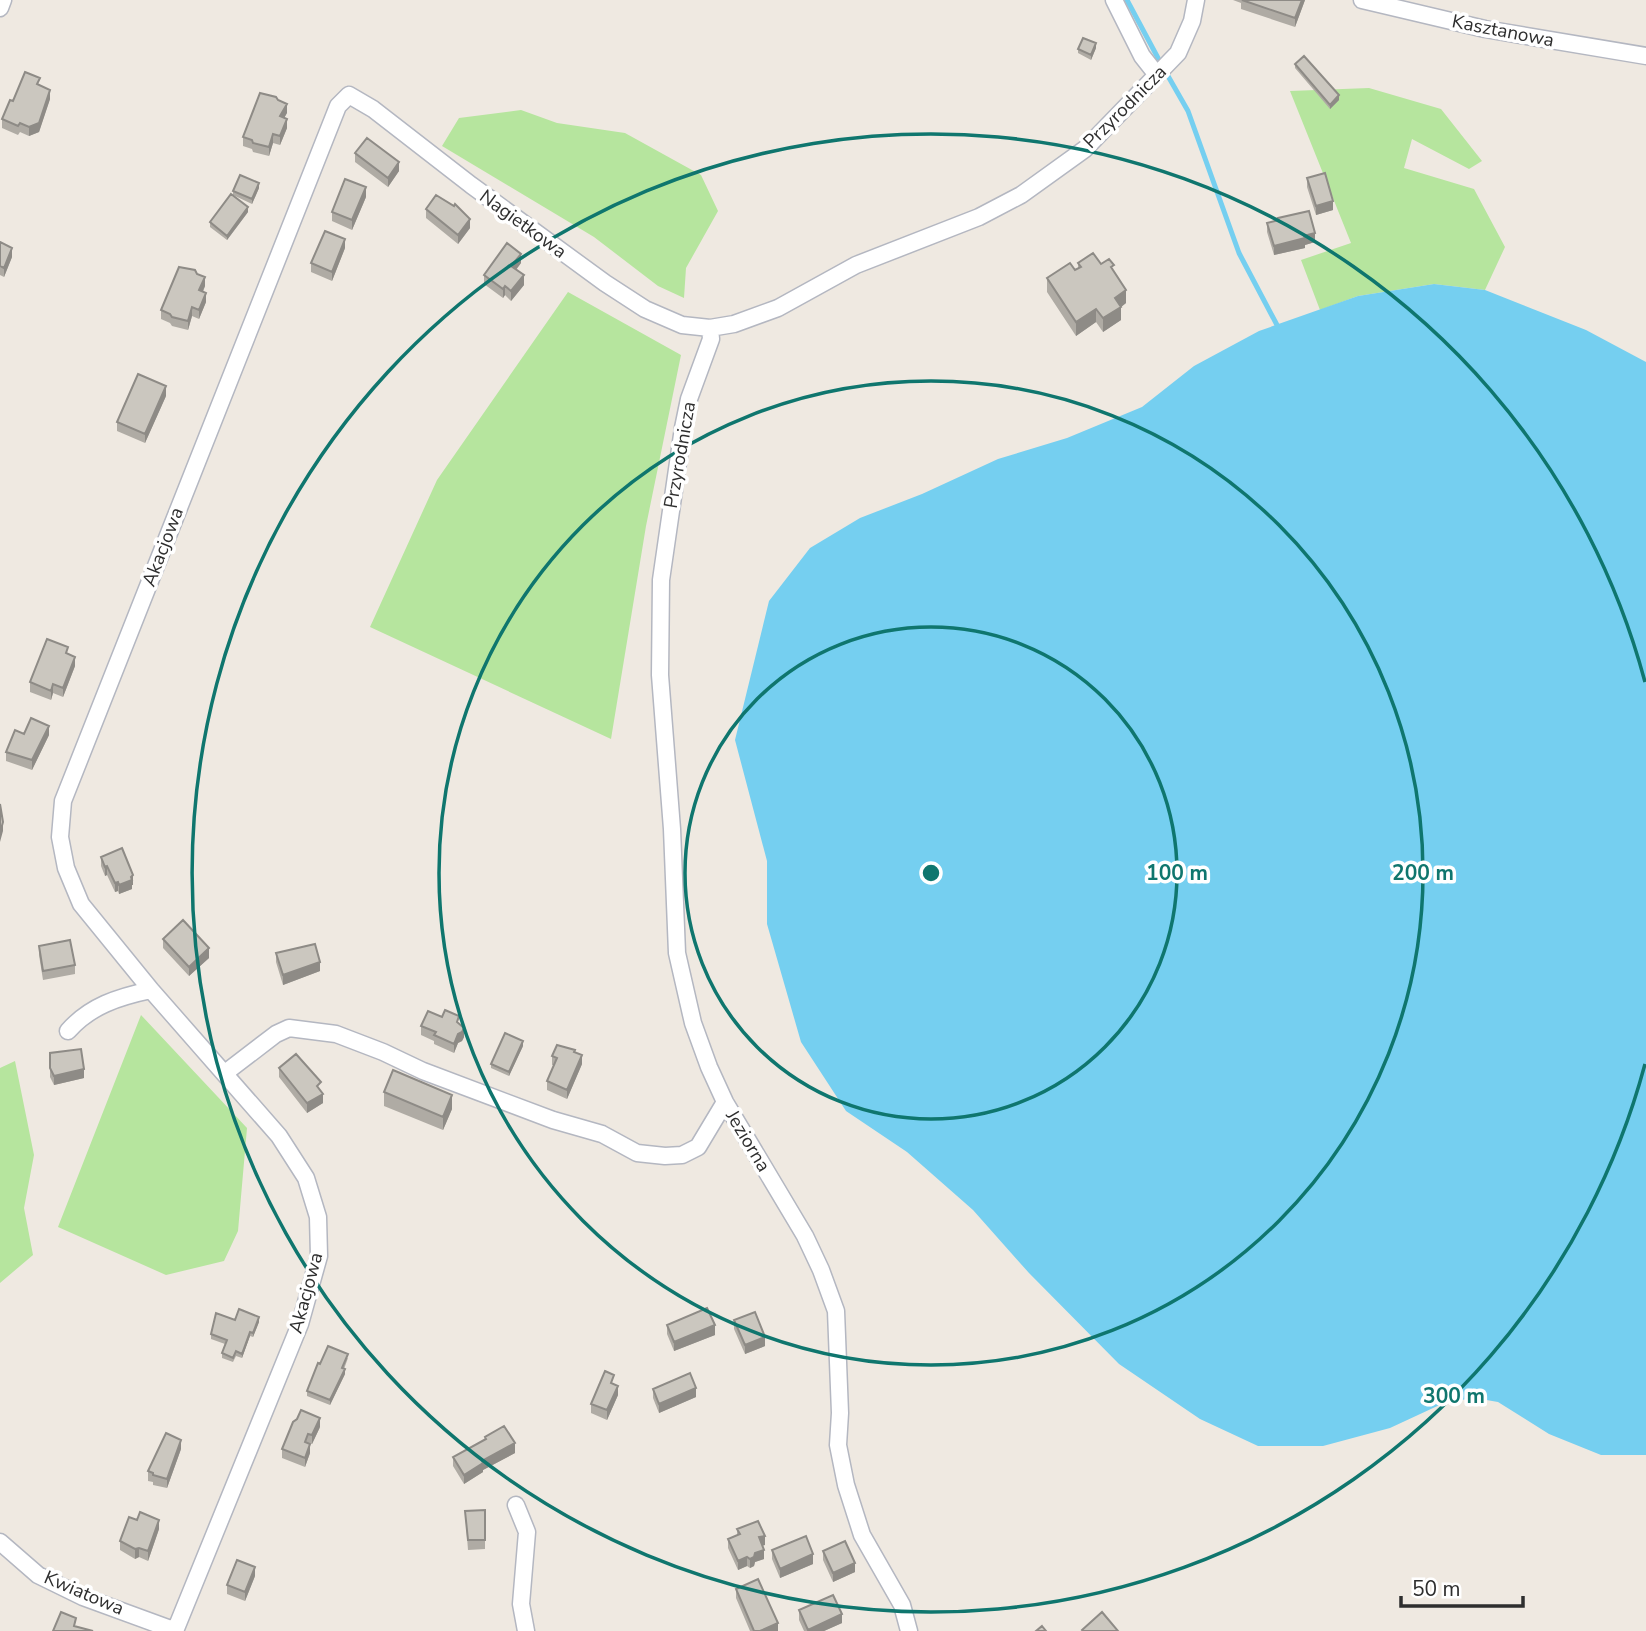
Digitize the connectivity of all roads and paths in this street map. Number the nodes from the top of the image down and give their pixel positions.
1 (4, 0) edge
2 (1114, 0) edge
3 (1196, 0) edge
4 (1362, 0) edge
5 (0, 8) edge
6 (1646, 56) edge
7 (1157, 75) junction
8 (349, 94) joint
9 (710, 328) junction
10 (151, 990) junction
11 (68, 1031) dead end
12 (225, 1073) junction
13 (725, 1102) junction
14 (516, 1505) dead end
15 (0, 1542) edge
16 (175, 1631) edge
17 (526, 1631) edge
18 (909, 1631) edge

1 - 5 street
2 - 7 street
3 - 7 street, Przyrodnicza
4 - 6 street, Kasztanowa
7 - 9 street, Przyrodnicza
8 - 9 street, Nagietkowa
8 - 10 street, Akacjowa
9 - 13 street, Przyrodnicza
10 - 11 street
10 - 12 street, Akacjowa
12 - 13 street, Jeziorna
12 - 16 street, Akacjowa
13 - 18 street, Jeziorna
14 - 17 street
15 - 16 street, Kwiatowa

